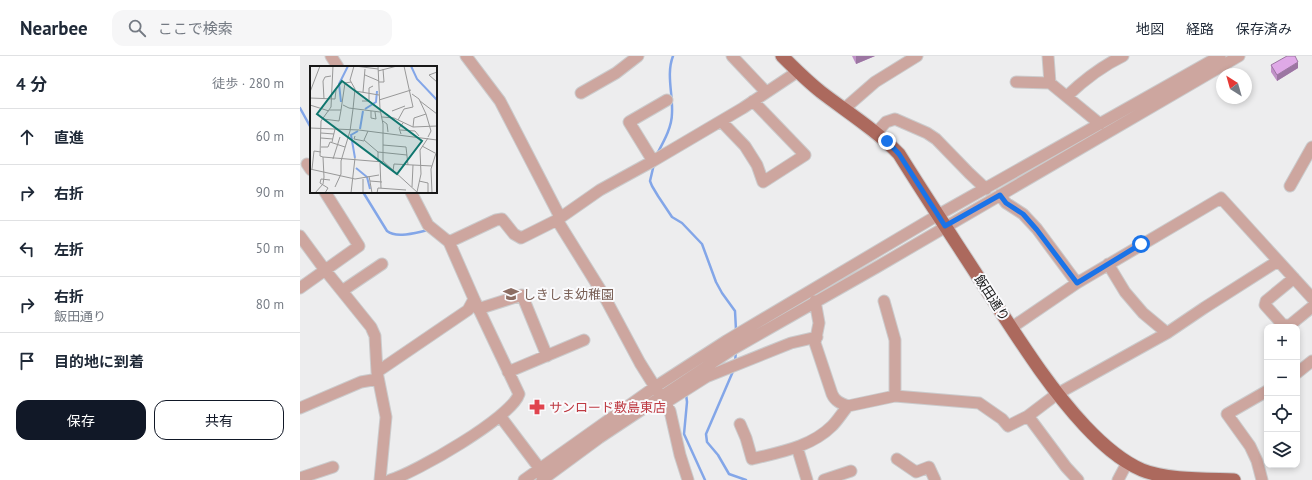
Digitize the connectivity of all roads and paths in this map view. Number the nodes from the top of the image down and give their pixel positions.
1 (331, 56) edge
2 (467, 56) edge
3 (638, 56) edge
4 (732, 56) edge
5 (782, 56) edge
6 (917, 56) edge
7 (1048, 56) edge
8 (1123, 56) edge
9 (1220, 56) edge
10 (1240, 56) edge
11 (337, 66) edge
12 (797, 72) junction
13 (1016, 82) dead end
14 (1050, 83) junction
15 (766, 92) junction
16 (582, 93) dead end
17 (1067, 96) junction
18 (667, 100) dead end
19 (753, 101) junction
20 (844, 109) junction
21 (721, 121) junction
22 (1100, 124) junction
23 (876, 133) junction
24 (1312, 147) edge
25 (653, 161) junction
26 (1290, 186) dead end
27 (986, 189) junction
28 (326, 193) edge
29 (412, 193) edge
30 (1000, 195) junction
31 (558, 218) junction
32 (941, 221) junction
33 (300, 236) edge
34 (449, 242) junction
35 (1278, 261) junction
36 (382, 264) dead end
37 (1108, 264) junction
38 (324, 270) junction
39 (1294, 278) junction
40 (1077, 283) junction
41 (300, 288) edge
42 (342, 291) junction
43 (1312, 298) edge
44 (815, 301) junction
45 (884, 301) dead end
46 (476, 304) junction
47 (1312, 307) edge
48 (1011, 328) junction
49 (1167, 333) junction
50 (816, 337) junction
51 (584, 340) dead end
52 (547, 356) junction
53 (1312, 361) edge
54 (1300, 371) edge
55 (508, 372) junction
56 (378, 375) junction
57 (1264, 393) edge
58 (1057, 394) junction
59 (660, 396) junction
60 (895, 396) junction
61 (848, 406) junction
62 (300, 408) edge
63 (500, 416) junction
64 (1028, 416) junction
65 (740, 424) dead end
66 (797, 447) junction
67 (897, 459) dead end
68 (1127, 463) junction
69 (333, 467) dead end
70 (540, 469) junction
71 (851, 471) dead end
72 (915, 476) edge
73 (300, 478) edge
74 (380, 480) edge
75 (390, 480) edge
76 (524, 480) edge
77 (542, 480) edge
78 (688, 480) edge
79 (807, 480) edge
80 (824, 480) edge
81 (935, 480) edge
82 (1078, 480) edge
83 (1118, 480) edge
84 (1234, 480) edge
85 (1262, 480) edge

1 - 11 street
2 - 31 street
3 - 16 street
4 - 15 street
5 - 12 main road, 飯田通り
6 - 20 street
7 - 14 street
8 - 17 street
9 - 22 street
10 - 30 street
12 - 15 street
12 - 20 main road, 飯田通り
13 - 14 street
14 - 17 street
15 - 19 street
17 - 22 street
18 - 25 street
19 - 21 street
19 - 21 street
20 - 23 main road, 飯田通り
21 - 25 street
22 - 27 street
23 - 27 street
23 - 32 main road, 飯田通り
24 - 26 street
25 - 31 street
27 - 32 street
28 - 38 street
29 - 34 street
30 - 32 street
30 - 40 street
31 - 34 street
31 - 59 street
32 - 44 street
32 - 48 main road, 飯田通り
32 - 59 street
33 - 38 street
34 - 46 street
35 - 37 street
35 - 39 street
35 - 49 street
36 - 42 street
37 - 40 street
37 - 49 street
38 - 41 street
38 - 42 street
39 - 43 street
39 - 47 street
40 - 48 street
42 - 56 street
44 - 50 street
44 - 59 street
45 - 60 street
46 - 52 street
46 - 55 street
46 - 56 street
48 - 58 main road, 飯田通り
49 - 58 street
50 - 59 street
50 - 61 street
51 - 52 street
52 - 55 street
53 - 54 street
55 - 63 street
56 - 62 street
56 - 74 street
57 - 85 street
58 - 64 street
58 - 68 main road, 飯田通り
59 - 70 street
59 - 77 street
59 - 78 street
60 - 61 street
60 - 64 street
61 - 66 street
63 - 70 street
63 - 75 street
64 - 82 street
65 - 66 street
66 - 79 street
67 - 72 street
68 - 83 street
68 - 84 main road, 飯田通り
69 - 73 street
70 - 76 street
71 - 80 street
72 - 81 street

